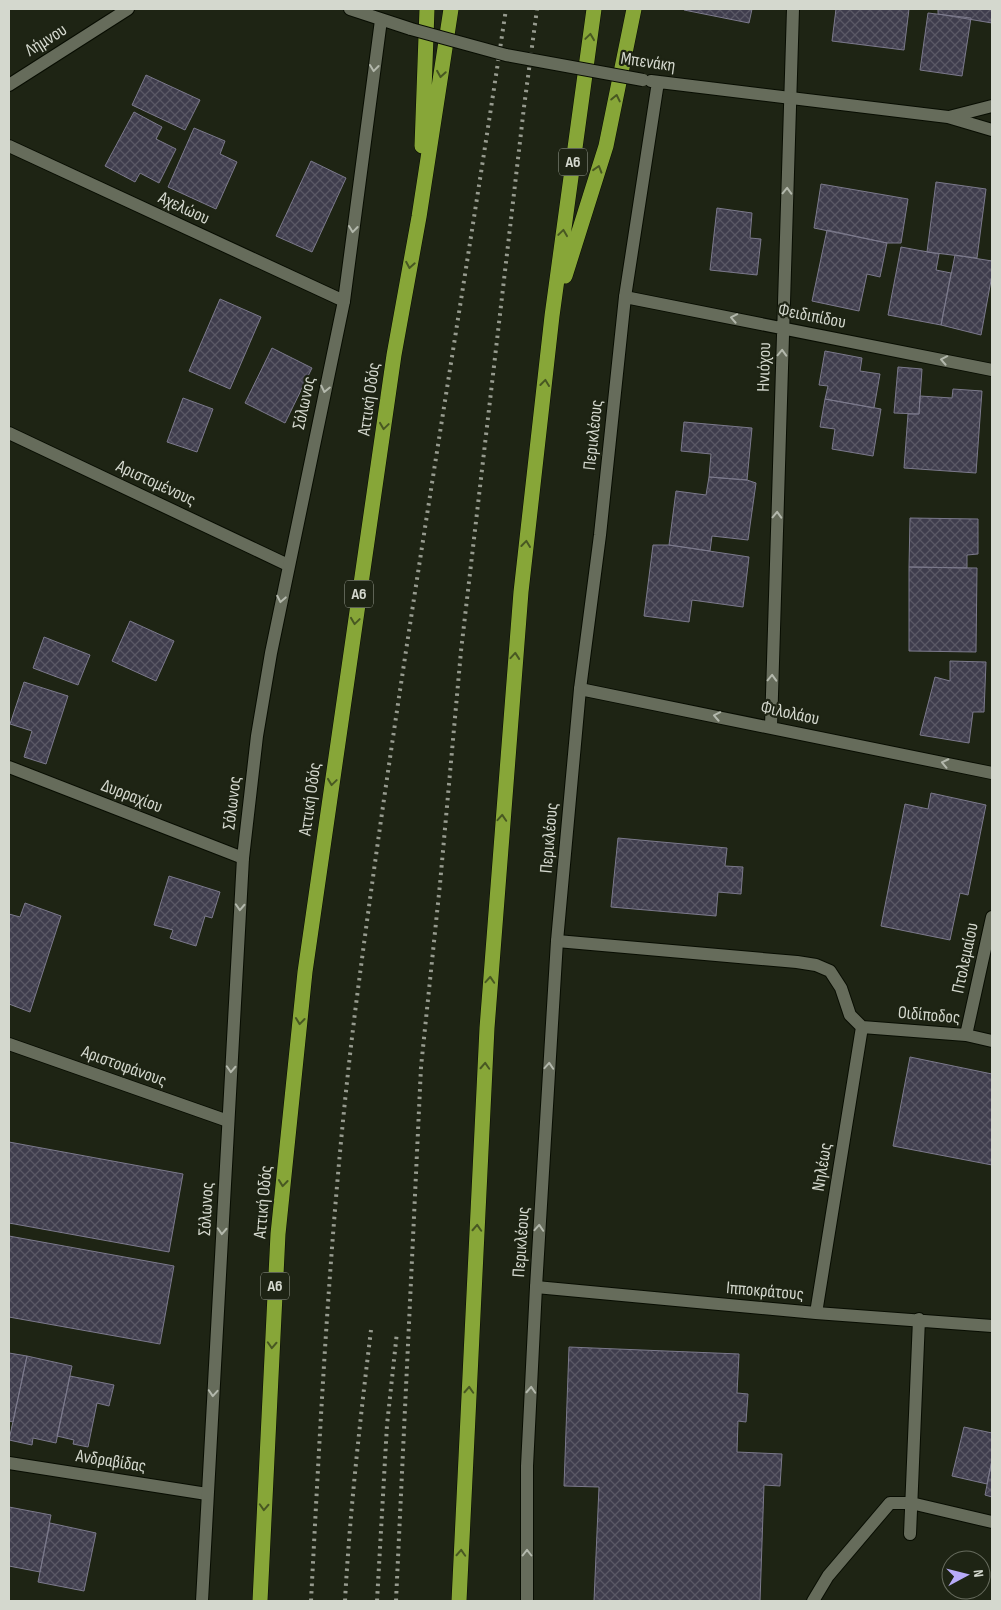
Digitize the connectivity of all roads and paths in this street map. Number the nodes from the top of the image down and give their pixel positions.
1 (128, 9) edge
2 (350, 9) edge
3 (427, 9) edge
4 (451, 9) edge
5 (594, 9) edge
6 (634, 9) edge
7 (793, 9) edge
8 (380, 20) junction
9 (658, 82) junction
10 (9, 85) edge
11 (790, 98) junction
12 (992, 106) edge
13 (948, 117) junction
14 (992, 130) edge
15 (9, 146) edge
16 (419, 217) junction
17 (625, 297) junction
18 (344, 301) junction
19 (552, 316) junction
20 (783, 328) junction
21 (992, 370) edge
22 (9, 433) edge
23 (288, 565) junction
24 (580, 689) junction
25 (771, 727) junction
26 (9, 767) edge
27 (992, 773) edge
28 (243, 858) junction
29 (992, 917) edge
30 (557, 940) junction
31 (862, 1027) junction
32 (966, 1035) junction
33 (992, 1041) edge
34 (9, 1044) edge
35 (228, 1121) junction
36 (536, 1287) junction
37 (816, 1313) junction
38 (919, 1319) junction
39 (992, 1326) edge
40 (9, 1463) edge
41 (207, 1494) junction
42 (911, 1504) junction
43 (992, 1522) edge
44 (910, 1534) dead end
45 (202, 1601) edge
46 (260, 1601) edge
47 (459, 1601) edge
48 (527, 1601) edge
49 (813, 1601) edge

1 - 10 street, Λήμνου
2 - 8 street, Μπενάκη
3 - 16 highway
4 -> 16 highway, Αττική Οδός / Α6
19 -> 5 highway, Α6
19 -> 6 highway
7 - 11 street, Ηνιόχου
8 - 9 street, Μπενάκη, bridge
8 -> 18 street, Σόλωνος
9 - 11 street, Μπενάκη
9 - 17 street, Περικλέους
11 - 13 street, Μπενάκη
20 -> 11 street, Ηνιόχου
12 - 13 street, Μπενάκη
13 - 14 street, Μπενάκη
15 - 18 street, Αχελώου
16 -> 46 highway, Αττική Οδός / Α6
20 -> 17 street, Φειδιπίδου
17 - 24 street, Περικλέους
18 -> 23 street, Σόλωνος
47 -> 19 highway, Α6
21 -> 20 street, Φειδιπίδου
25 -> 20 street, Ηνιόχου
22 - 23 street, Αριστομένους
23 -> 28 street, Σόλωνος
25 -> 24 street, Φιλολάου
24 - 30 street, Περικλέους
27 -> 25 street, Φιλολάου
26 - 28 street, Δυρραχίου
28 -> 35 street, Σόλωνος
29 - 32 street, Πτολεμαίου
30 - 31 street
36 -> 30 street, Περικλέους
31 - 32 street, Οιδίποδος
31 - 37 street, Νηλέως
32 - 33 street, Οιδίποδος
34 - 35 street, Αριστοφάνους
35 -> 41 street, Σόλωνος
36 - 37 street, Ιπποκράτους
48 -> 36 street, Περικλέους
37 - 38 street, Ιπποκράτους
38 - 39 street, Ιπποκράτους
38 - 42 street
40 - 41 street, Ανδραβίδας
41 - 45 street, Σόλωνος
42 - 43 street
42 - 44 street
42 - 49 street

